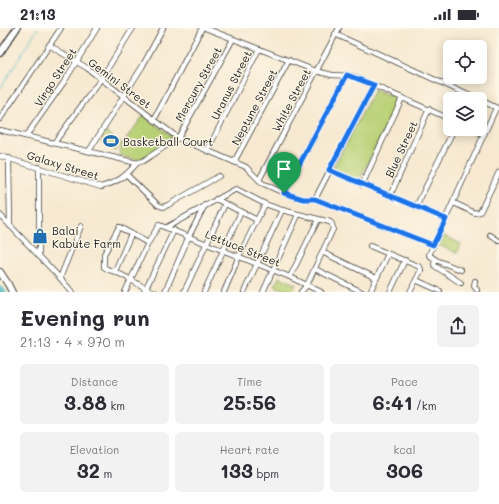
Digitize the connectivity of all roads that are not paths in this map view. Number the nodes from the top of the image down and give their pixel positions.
1 (16, 28) edge
2 (61, 28) edge
3 (97, 28) edge
4 (133, 28) edge
5 (163, 28) edge
6 (204, 28) edge
7 (339, 28) edge
8 (335, 34) junction
9 (233, 38) junction
10 (49, 45) junction
11 (259, 49) junction
12 (0, 52) edge
13 (289, 60) junction
14 (76, 62) junction
15 (316, 71) junction
16 (347, 75) junction
17 (101, 79) junction
18 (374, 85) junction
19 (462, 92) edge
20 (124, 96) junction
21 (402, 98) junction
22 (487, 103) edge
23 (498, 108) edge
24 (429, 109) junction
25 (443, 116) edge
26 (0, 119) edge
27 (154, 120) junction
28 (487, 127) edge
29 (0, 130) edge
30 (26, 136) junction
31 (451, 136) edge
32 (482, 136) edge
33 (178, 138) junction
34 (54, 143) junction
35 (89, 151) junction
36 (207, 151) junction
37 (0, 156) edge
38 (9, 158) junction
39 (234, 162) junction
40 (137, 163) junction
41 (39, 167) junction
42 (329, 170) junction
43 (499, 172) edge
44 (127, 174) junction
45 (219, 176) dead end
46 (259, 180) junction
47 (362, 185) junction
48 (284, 193) junction
49 (390, 196) junction
50 (216, 199) junction
51 (315, 199) junction
52 (454, 203) junction
53 (225, 204) junction
54 (264, 204) junction
55 (205, 205) junction
56 (416, 207) junction
57 (282, 210) junction
58 (241, 212) junction
59 (298, 214) junction
60 (0, 215) edge
61 (446, 219) junction
62 (257, 220) junction
63 (318, 220) junction
64 (80, 226) dead end
65 (10, 227) junction
66 (167, 227) junction
67 (174, 230) junction
68 (131, 234) junction
69 (490, 235) dead end
70 (189, 236) junction
71 (499, 241) edge
72 (206, 243) junction
73 (148, 244) junction
74 (433, 245) junction
75 (370, 246) dead end
76 (223, 249) junction
77 (322, 252) junction
78 (388, 254) junction
79 (39, 256) junction
80 (239, 256) junction
81 (406, 260) junction
82 (436, 260) junction
83 (257, 264) junction
84 (315, 269) junction
85 (274, 270) junction
86 (461, 270) dead end
87 (0, 272) edge
88 (115, 272) junction
89 (290, 277) junction
90 (60, 278) junction
91 (376, 278) junction
92 (130, 280) junction
93 (416, 280) junction
94 (475, 281) dead end
95 (461, 283) dead end
96 (307, 285) junction
97 (145, 291) edge
98 (440, 291) dead end
99 (477, 291) edge
100 (12, 292) edge
101 (72, 292) edge
102 (125, 292) edge
103 (155, 292) edge
104 (165, 292) edge
105 (184, 292) edge
106 (204, 292) edge
107 (224, 292) edge
108 (244, 292) edge
109 (263, 292) edge
110 (301, 292) edge
111 (321, 292) edge
112 (362, 292) edge
113 (370, 292) edge
114 (390, 292) edge
115 (410, 292) edge

1 - 12 street
2 - 10 street
3 - 14 street, Virgo Street
4 - 17 street
5 - 20 street
6 - 9 street
6 - 27 street
7 - 8 street, White Street
8 - 15 street, White Street
8 - 19 street
9 - 11 street
9 - 33 street, Mercury Street
10 - 14 street, Gemini Street
10 - 26 street
11 - 13 street
11 - 36 street, Uranus Street
13 - 15 street
13 - 39 street, Neptune Street
14 - 17 street, Gemini Street
14 - 30 street, Virgo Street
15 - 16 street
15 - 46 street, White Street
16 - 18 street
16 - 48 street
17 - 20 street, Gemini Street
17 - 34 street
18 - 21 street
18 - 42 street
20 - 27 street, Gemini Street
20 - 35 street
21 - 24 street
21 - 47 street
22 - 23 street
23 - 28 street
24 - 25 street
24 - 49 street, Blue Street
27 - 33 street, Gemini Street
29 - 30 street
30 - 34 street
31 - 56 street
32 - 52 street
33 - 36 street, Gemini Street
33 - 40 street
34 - 35 street
35 - 40 street
36 - 39 street, Gemini Street
37 - 38 street, Galaxy Street
38 - 41 street, Galaxy Street
38 - 65 street
39 - 46 street, Gemini Street
40 - 44 street, Galaxy Street
41 - 44 street, Galaxy Street
41 - 79 street
42 - 47 street
42 - 51 street
43 - 52 street
44 - 45 street
46 - 48 street, Gemini Street
47 - 49 street
48 - 51 street, Gemini Street
49 - 56 street
50 - 53 street
50 - 54 street
50 - 55 street
51 - 74 street, Gemini Street
52 - 61 street
53 - 58 street
53 - 72 street
54 - 57 street
54 - 62 street
55 - 66 street
55 - 70 street
56 - 61 street
57 - 59 street
57 - 83 street
58 - 62 street
58 - 76 street
59 - 63 street
59 - 85 street
60 - 65 street
61 - 74 street
62 - 80 street
63 - 77 street
63 - 89 street
64 - 90 street
65 - 79 street
66 - 67 street, Lettuce Street
66 - 73 street, Lettuce Street
67 - 70 street, Lettuce Street
67 - 97 street
68 - 73 street
68 - 88 street
68 - 88 street
69 - 71 street
70 - 72 street, Lettuce Street
70 - 104 street
72 - 76 street, Lettuce Street
72 - 105 street
73 - 92 street
74 - 82 street
75 - 78 street
76 - 80 street, Lettuce Street
76 - 106 street
77 - 84 street
77 - 91 street
78 - 81 street
78 - 91 street
79 - 90 street
80 - 83 street, Lettuce Street
80 - 107 street
81 - 93 street
81 - 114 street
82 - 86 street
82 - 95 street
83 - 85 street, Lettuce Street
83 - 108 street
84 - 96 street
84 - 112 street
85 - 89 street, Lettuce Street
85 - 109 street
87 - 100 main road
88 - 92 street
89 - 96 street, Lettuce Street
90 - 101 street
91 - 113 street
92 - 97 street
92 - 102 street
93 - 98 street
93 - 115 street
94 - 99 street
96 - 110 street
96 - 111 street, Lettuce Street
97 - 103 street

